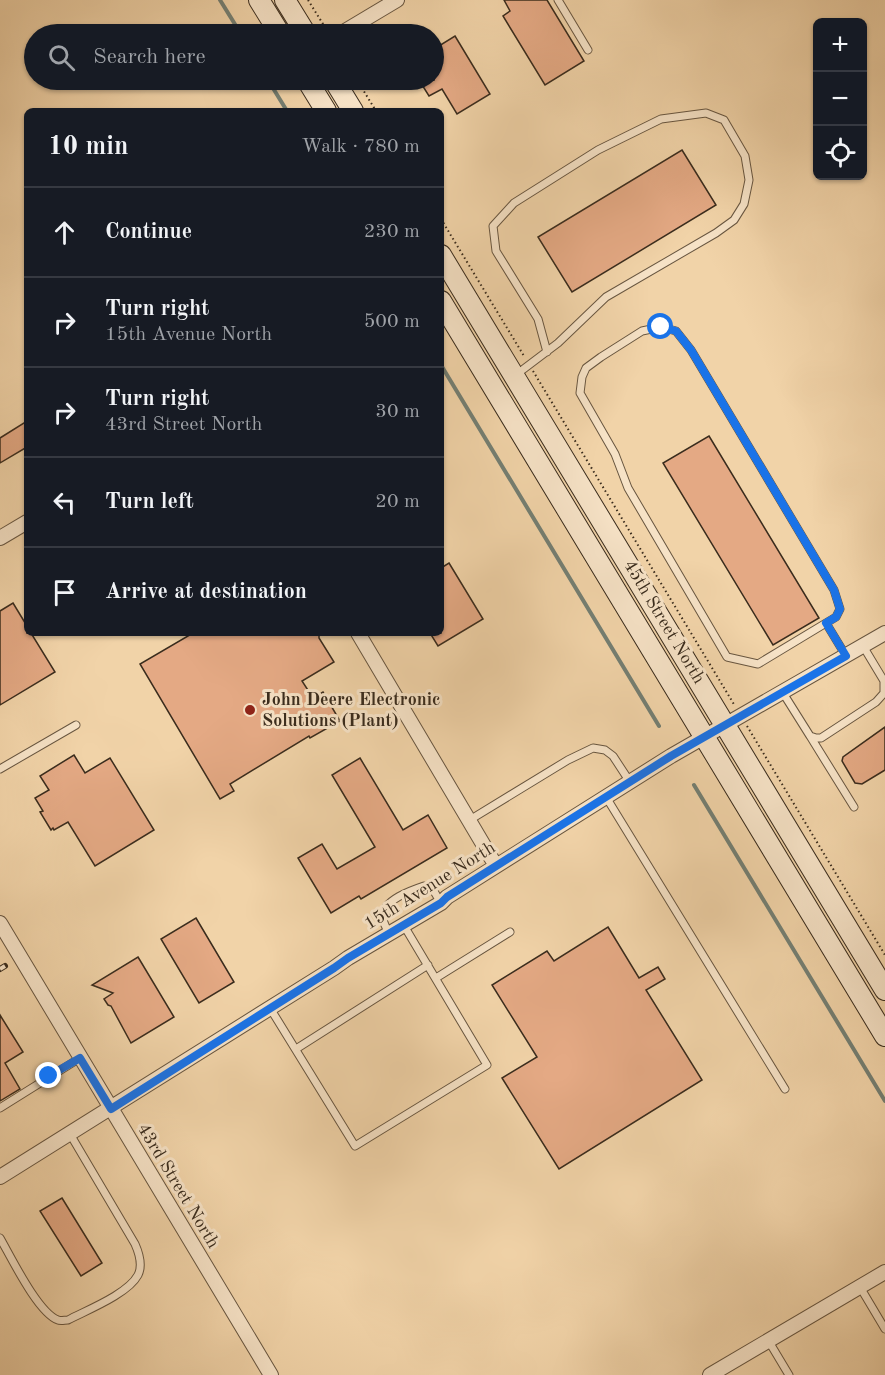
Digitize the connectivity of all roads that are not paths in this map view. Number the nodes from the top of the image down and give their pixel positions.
1 (259, 0) edge
2 (285, 0) edge
3 (558, 0) edge
4 (390, 2) edge
5 (274, 24) edge
6 (300, 24) edge
7 (355, 24) edge
8 (588, 50) dead end
9 (313, 90) edge
10 (340, 90) edge
11 (324, 108) edge
12 (351, 108) edge
13 (444, 259) edge
14 (444, 306) edge
15 (547, 352) junction
16 (522, 370) junction
17 (24, 524) edge
18 (0, 538) edge
19 (826, 623) junction
20 (885, 633) edge
21 (360, 636) edge
22 (863, 646) junction
23 (846, 656) junction
24 (783, 693) junction
25 (734, 721) junction
26 (76, 725) dead end
27 (810, 736) junction
28 (705, 738) junction
29 (0, 769) edge
30 (630, 782) junction
31 (605, 796) junction
32 (854, 807) dead end
33 (468, 821) junction
34 (496, 866) junction
35 (441, 903) junction
36 (0, 923) edge
37 (403, 924) junction
38 (510, 932) dead end
39 (389, 934) junction
40 (428, 965) junction
41 (436, 978) junction
42 (885, 990) edge
43 (270, 1008) junction
44 (885, 1036) edge
45 (296, 1049) junction
46 (80, 1058) junction
47 (785, 1089) dead end
48 (0, 1108) edge
49 (111, 1109) junction
50 (70, 1134) junction
51 (0, 1177) edge
52 (0, 1238) edge
53 (885, 1272) edge
54 (860, 1287) junction
55 (885, 1329) edge
56 (768, 1340) junction
57 (271, 1375) edge
58 (710, 1375) edge
59 (789, 1375) edge

1 - 5 main road
2 - 6 main road
3 - 8 lane
4 - 7 street
9 - 11 main road
10 - 12 main road
13 - 16 main road, 45th Street North
14 - 28 main road, 45th Street North
15 - 15 lane
15 - 16 lane
16 - 25 main road, 45th Street North
17 - 18 street
19 - 19 lane
19 - 23 lane
20 - 22 street, 15th Avenue North
21 - 33 street
22 - 23 street, 15th Avenue North
22 - 27 lane
23 - 24 street, 15th Avenue North
24 - 25 street, 15th Avenue North
24 - 27 lane
25 - 28 street, 15th Avenue North
25 - 42 main road, 45th Street North
26 - 29 lane
27 - 32 lane
28 - 30 street, 15th Avenue North
28 - 44 main road, 45th Street North
30 - 31 street, 15th Avenue North
30 - 33 lane
31 - 34 street, 15th Avenue North
31 - 47 lane
33 - 34 street
34 - 35 street, 15th Avenue North
35 - 37 street, 15th Avenue North
35 - 39 lane
36 - 46 street, 43rd Street North
37 - 39 street, 15th Avenue North
37 - 40 lane
38 - 41 lane
39 - 43 street, 15th Avenue North
40 - 41 lane
40 - 45 lane
41 - 45 lane
43 - 45 lane
43 - 49 street, 15th Avenue North
46 - 48 lane
46 - 49 street, 43rd Street North
49 - 50 street, 15th Avenue North
49 - 57 street, 43rd Street North
50 - 51 street, 15th Avenue North
50 - 52 lane
53 - 54 street
54 - 55 lane
54 - 56 street
56 - 58 street
56 - 59 lane

